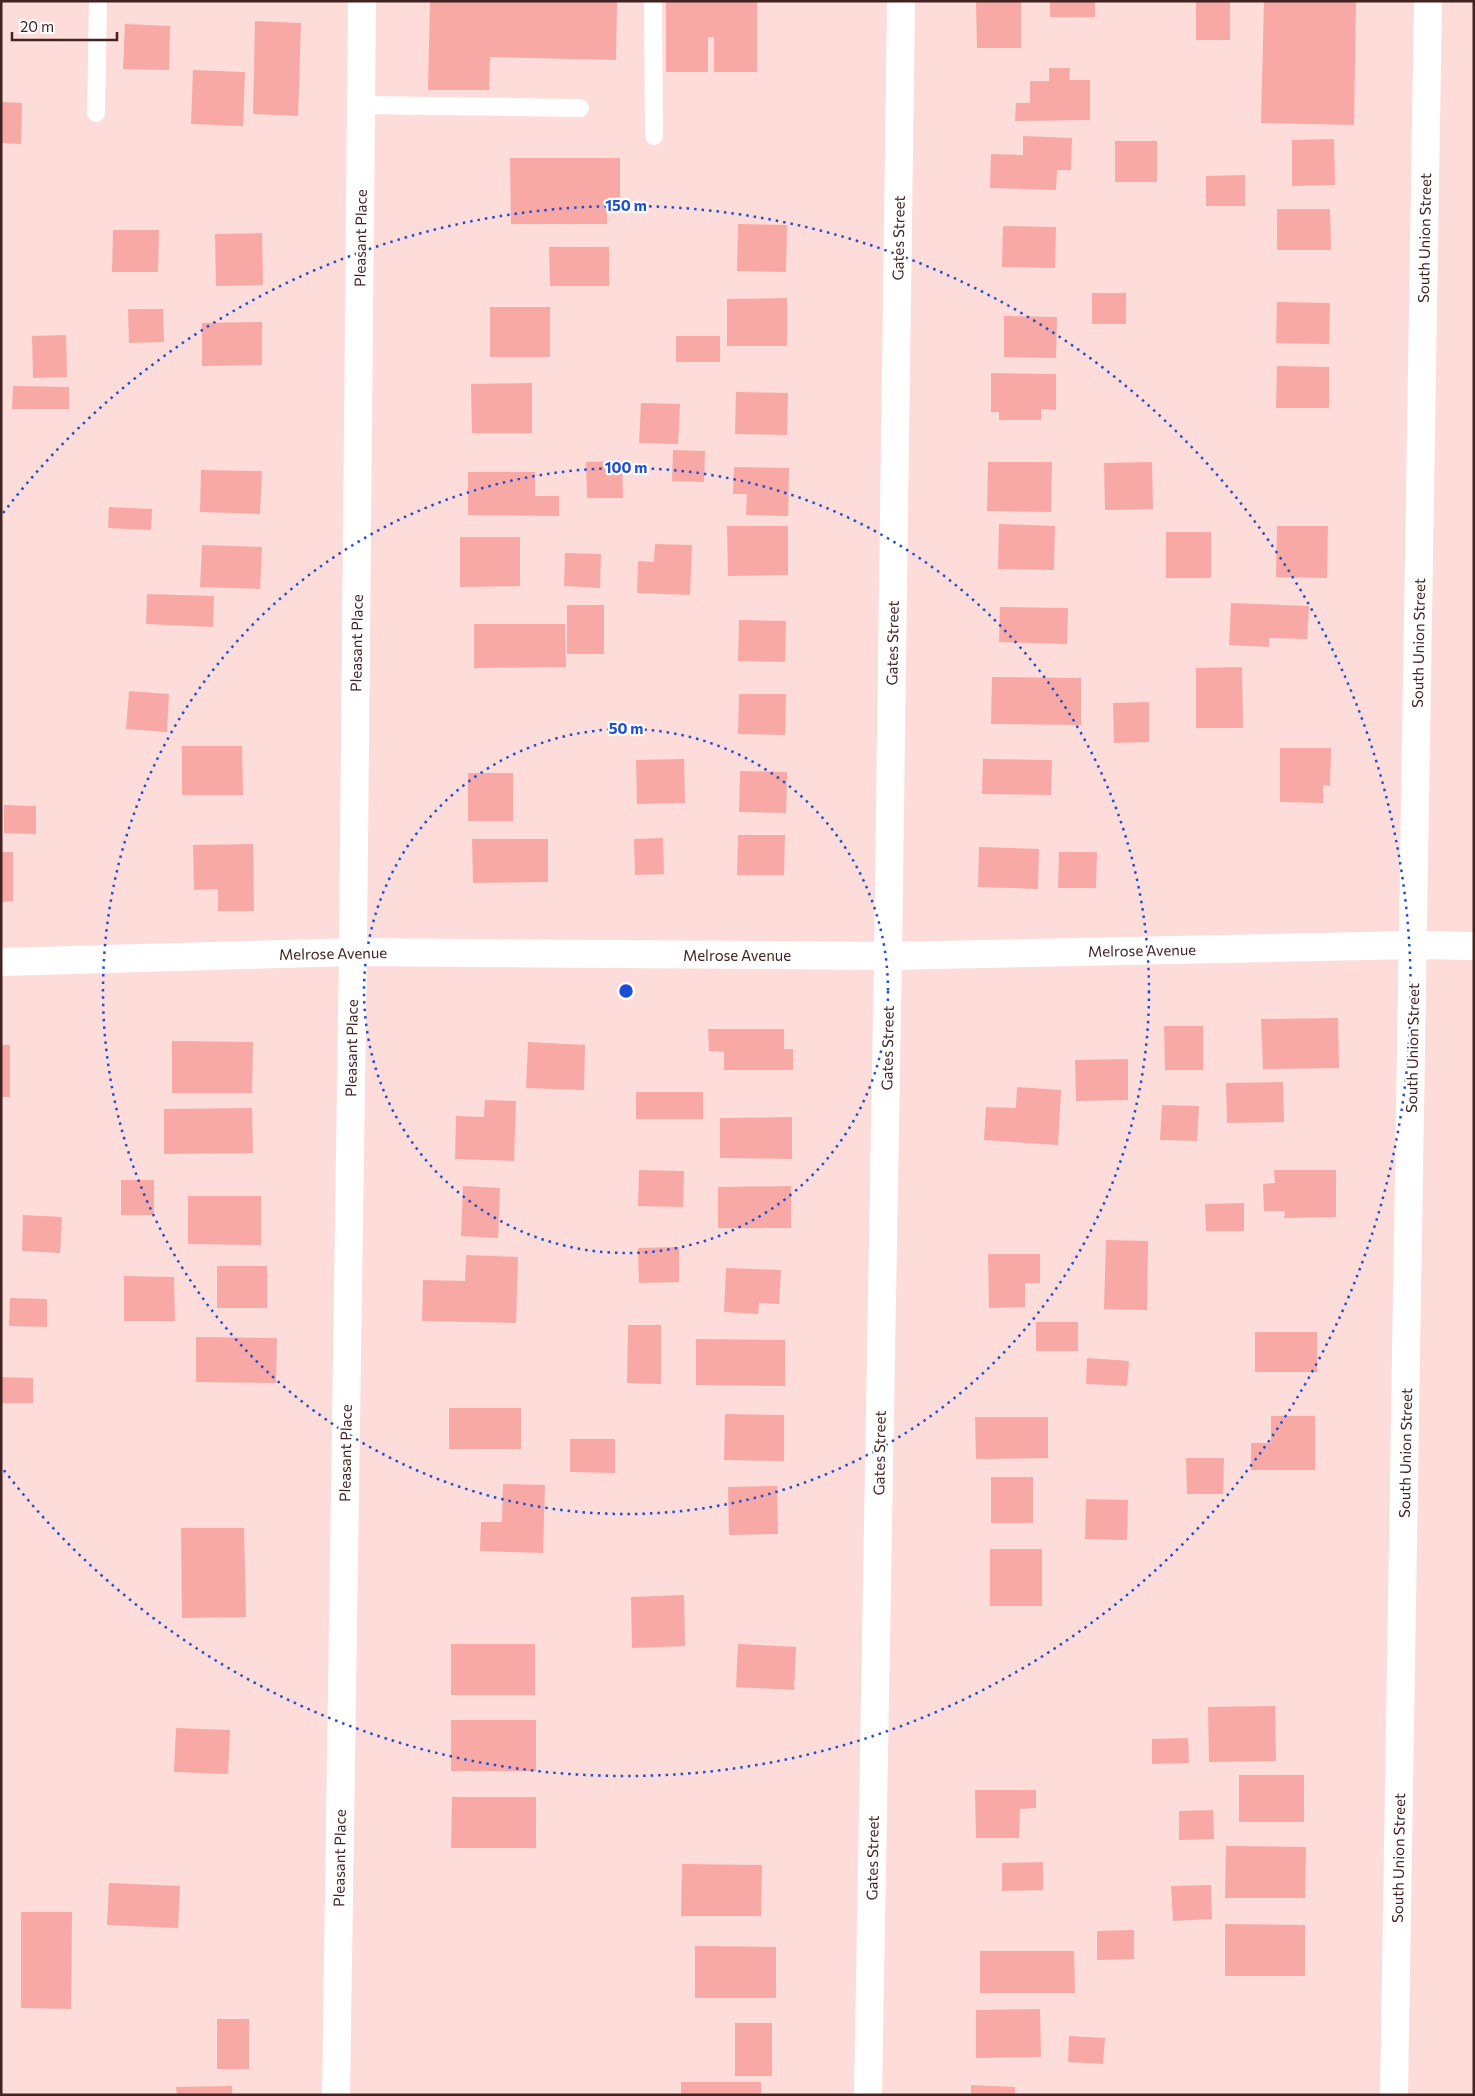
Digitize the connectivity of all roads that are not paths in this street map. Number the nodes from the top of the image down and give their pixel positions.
1 (98, 1) edge
2 (362, 1) edge
3 (653, 1) edge
4 (901, 1) edge
5 (1428, 1) edge
6 (361, 105) junction
7 (580, 108) dead end
8 (96, 113) dead end
9 (654, 136) dead end
10 (1413, 944) junction
11 (1474, 946) edge
12 (353, 952) junction
13 (888, 956) junction
14 (1, 962) edge
15 (336, 2095) edge
16 (868, 2095) edge
17 (1394, 2095) edge

1 - 8 lane
2 - 6 street, Pleasant Place
3 - 9 lane
4 - 13 street, Gates Street
5 - 10 street, South Union Street
6 - 7 lane
6 - 12 street, Pleasant Place
10 - 11 street, Melrose Avenue
10 - 13 street, Melrose Avenue
10 - 17 street, South Union Street
12 - 13 street, Melrose Avenue
12 - 14 street, Melrose Avenue
12 - 15 street, Pleasant Place
13 - 16 street, Gates Street

